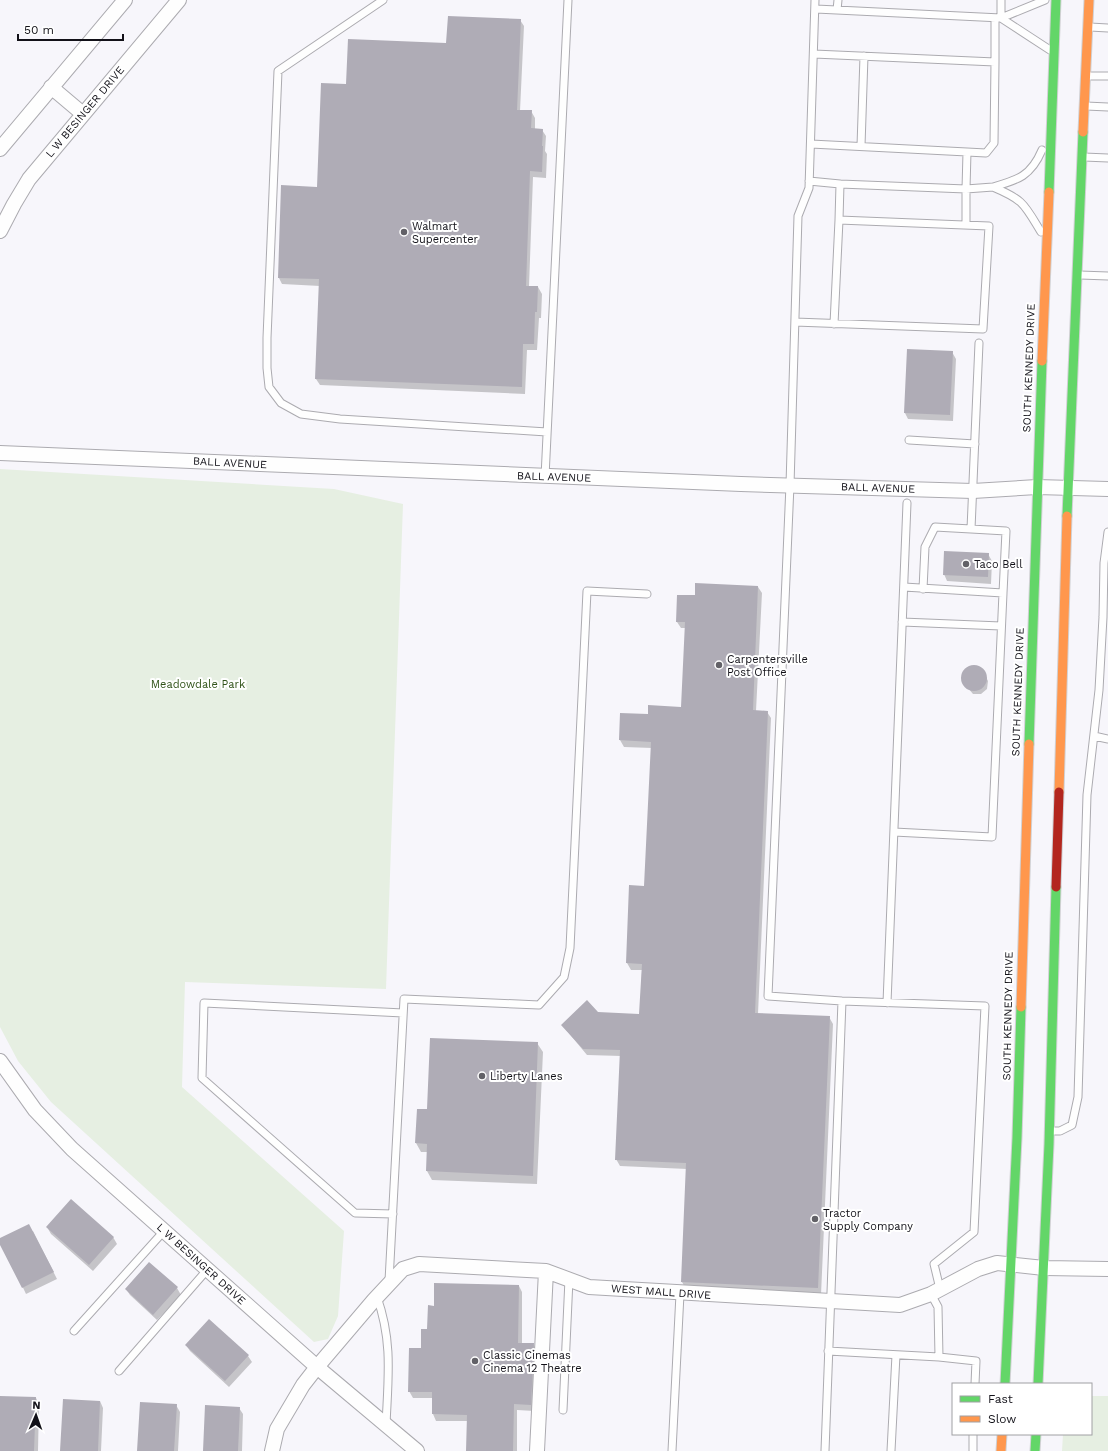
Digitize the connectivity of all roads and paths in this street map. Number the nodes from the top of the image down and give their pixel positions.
1 (125, 0) edge
2 (383, 0) edge
3 (568, 0) edge
4 (815, 0) edge
5 (838, 0) edge
6 (1001, 0) edge
7 (1045, 0) edge
8 (1056, 0) edge
9 (1089, 0) edge
10 (176, 1) edge
11 (816, 9) junction
12 (837, 10) junction
13 (998, 18) junction
14 (1087, 27) junction
15 (1108, 28) edge
16 (1053, 52) junction
17 (814, 54) junction
18 (864, 56) junction
19 (995, 62) junction
20 (1086, 76) junction
21 (1108, 76) edge
22 (51, 87) junction
23 (1084, 106) junction
24 (1108, 107) edge
25 (83, 114) junction
26 (1050, 132) junction
27 (811, 144) junction
28 (861, 146) junction
29 (0, 149) edge
30 (967, 152) junction
31 (1082, 157) junction
32 (1108, 158) edge
33 (809, 181) junction
34 (840, 184) junction
35 (993, 187) junction
36 (966, 189) junction
37 (839, 220) junction
38 (966, 225) junction
39 (0, 231) edge
40 (1045, 249) junction
41 (1077, 275) junction
42 (1108, 276) edge
43 (795, 322) junction
44 (834, 324) junction
45 (979, 343) dead end
46 (547, 432) junction
47 (909, 440) dead end
48 (975, 444) junction
49 (0, 452) edge
50 (545, 477) junction
51 (790, 485) junction
52 (1037, 487) junction
53 (1068, 488) junction
54 (1108, 489) edge
55 (973, 491) junction
56 (907, 503) dead end
57 (971, 529) junction
58 (1108, 532) edge
59 (904, 587) junction
60 (923, 589) junction
61 (1003, 593) junction
62 (647, 594) dead end
63 (902, 622) junction
64 (1001, 626) junction
65 (1094, 736) junction
66 (1108, 739) edge
67 (894, 832) junction
68 (842, 1002) junction
69 (887, 1003) junction
70 (403, 1013) junction
71 (0, 1062) edge
72 (1050, 1131) junction
73 (393, 1214) junction
74 (164, 1231) junction
75 (1010, 1264) junction
76 (1044, 1268) junction
77 (1108, 1269) edge
78 (208, 1270) junction
79 (546, 1271) junction
80 (568, 1279) junction
81 (389, 1283) junction
82 (936, 1292) junction
83 (680, 1294) junction
84 (377, 1297) junction
85 (830, 1302) junction
86 (74, 1331) dead end
87 (828, 1351) junction
88 (896, 1354) junction
89 (939, 1357) junction
90 (317, 1368) junction
91 (119, 1371) dead end
92 (975, 1383) edge
93 (1005, 1383) edge
94 (1038, 1383) edge
95 (563, 1410) dead end
96 (386, 1425) junction
97 (973, 1435) edge
98 (1002, 1435) edge
99 (1036, 1435) edge
100 (272, 1451) edge
101 (417, 1451) edge
102 (538, 1451) edge
103 (672, 1451) edge
104 (824, 1451) edge
105 (892, 1451) edge
106 (973, 1451) edge
107 (1002, 1451) edge
108 (1035, 1451) edge

1 - 22 street
2 - 46 lane
3 - 46 lane
4 - 11 lane
5 - 12 lane
6 - 13 lane
7 - 13 lane
8 - 16 main road, SOUTH KENNEDY DRIVE
9 - 14 main road
10 - 25 street, L W BESINGER DRIVE
11 - 12 lane
11 - 17 lane
12 - 13 lane
13 - 16 lane
13 - 19 lane
14 - 15 lane
14 - 20 main road
16 - 26 main road, SOUTH KENNEDY DRIVE
17 - 18 lane
17 - 27 lane
18 - 19 lane
18 - 28 lane
19 - 30 lane
20 - 21 lane
20 - 23 main road
22 - 25 street
22 - 29 street
23 - 24 lane
23 - 31 main road
25 - 39 street, L W BESINGER DRIVE
26 - 35 lane
26 - 40 main road, SOUTH KENNEDY DRIVE
27 - 28 lane
27 - 33 lane
28 - 30 lane
30 - 36 lane
31 - 32 lane
31 - 41 main road
33 - 34 lane
33 - 43 lane
34 - 36 lane
34 - 37 lane
35 - 36 lane
35 - 40 lane
36 - 38 lane
37 - 38 lane
37 - 44 lane
38 - 44 lane
40 - 52 main road, SOUTH KENNEDY DRIVE
41 - 42 lane
41 - 53 main road
43 - 44 lane
43 - 51 lane
45 - 48 lane
46 - 50 lane
47 - 48 lane
48 - 55 lane
49 - 50 street, BALL AVENUE
50 - 51 street, BALL AVENUE
51 - 55 street, BALL AVENUE
51 - 68 lane
52 - 53 street, BALL AVENUE
52 - 55 street, BALL AVENUE
52 - 75 main road, SOUTH KENNEDY DRIVE
53 - 54 street, BALL AVENUE
53 - 72 main road
55 - 57 lane
56 - 59 lane
57 - 60 lane
57 - 61 lane
58 - 65 lane
59 - 60 lane
59 - 63 lane
60 - 61 lane
61 - 64 lane
62 - 70 lane
63 - 64 lane
63 - 67 lane
64 - 67 lane
65 - 66 lane
65 - 72 lane
67 - 69 lane
68 - 69 lane
68 - 85 lane
69 - 82 lane
70 - 73 lane
70 - 73 lane
71 - 74 street, L W BESINGER DRIVE
72 - 76 main road
73 - 81 lane
74 - 78 street, L W BESINGER DRIVE
74 - 86 lane
75 - 76 street, WEST MALL DRIVE
75 - 82 street, WEST MALL DRIVE
75 - 93 main road, SOUTH KENNEDY DRIVE
76 - 77 street, WEST MALL DRIVE
76 - 94 main road
78 - 90 street, L W BESINGER DRIVE
78 - 91 lane
79 - 80 street, WEST MALL DRIVE
79 - 81 street, WEST MALL DRIVE
79 - 102 street
80 - 83 street, WEST MALL DRIVE
80 - 95 lane
81 - 84 street, WEST MALL DRIVE
82 - 85 street, WEST MALL DRIVE
82 - 89 lane
83 - 85 street, WEST MALL DRIVE
83 - 103 lane
84 - 90 street, WEST MALL DRIVE
84 - 96 lane
85 - 87 lane
87 - 88 lane
87 - 104 lane
88 - 89 lane
88 - 105 lane
89 - 92 lane
90 - 96 street, L W BESINGER DRIVE
90 - 100 street, WEST MALL DRIVE
96 - 101 street, L W BESINGER DRIVE
97 - 106 lane
98 - 107 main road
99 - 108 main road

